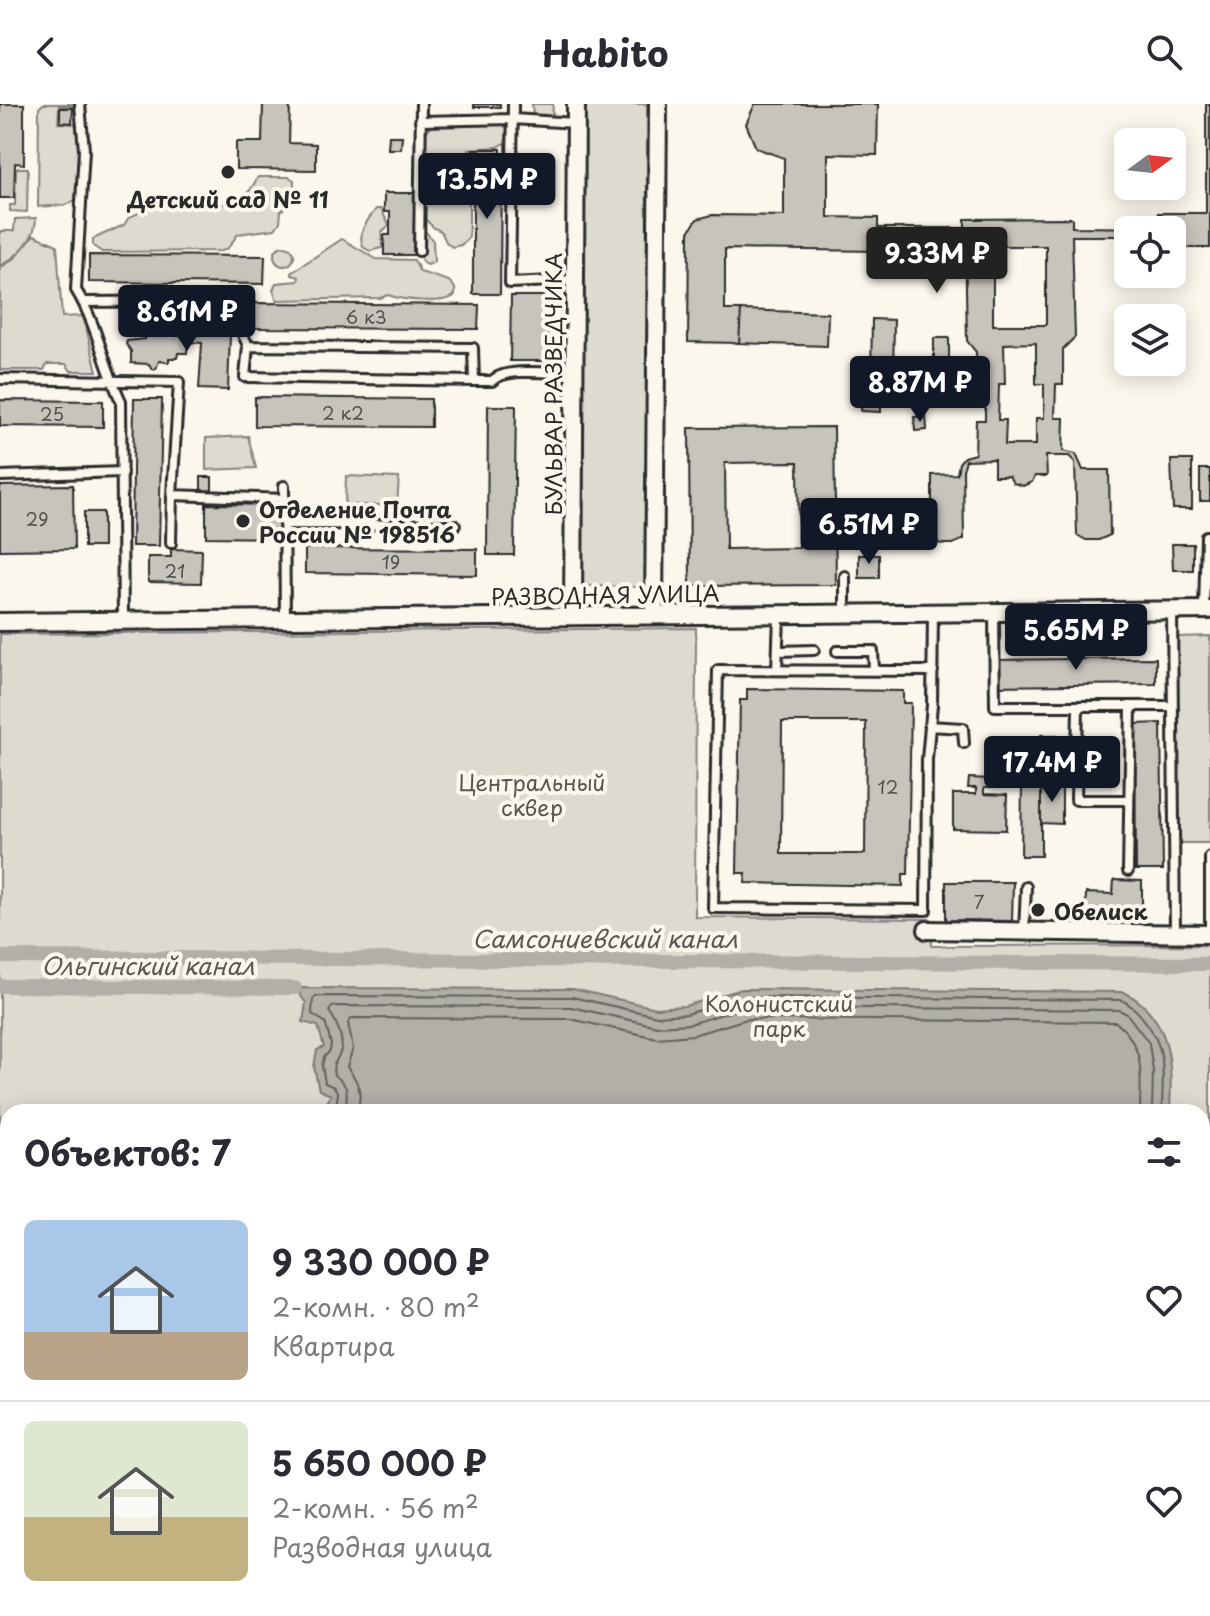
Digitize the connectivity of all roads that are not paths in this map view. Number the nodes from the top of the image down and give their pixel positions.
1 (80, 104) edge
2 (421, 104) edge
3 (513, 104) edge
4 (576, 104) edge
5 (658, 104) edge
6 (513, 119) junction
7 (420, 121) junction
8 (576, 123) junction
9 (419, 251) dead end
10 (575, 280) junction
11 (83, 302) junction
12 (248, 346) junction
13 (575, 374) junction
14 (0, 379) edge
15 (111, 380) junction
16 (474, 381) junction
17 (122, 472) junction
18 (0, 476) edge
19 (284, 486) dead end
20 (172, 495) junction
21 (285, 499) junction
22 (286, 524) junction
23 (455, 525) dead end
24 (1210, 536) edge
25 (171, 543) dead end
26 (845, 576) dead end
27 (1173, 610) junction
28 (1207, 610) edge
29 (933, 612) junction
30 (994, 612) junction
31 (845, 613) junction
32 (779, 614) junction
33 (654, 615) junction
34 (573, 616) junction
35 (285, 619) junction
36 (123, 621) junction
37 (0, 622) edge
38 (814, 650) dead end
39 (778, 651) junction
40 (837, 651) dead end
41 (777, 670) junction
42 (874, 670) junction
43 (933, 671) junction
44 (1171, 706) junction
45 (1078, 707) junction
46 (1131, 707) junction
47 (929, 726) junction
48 (964, 743) dead end
49 (1129, 800) junction
50 (1210, 857) edge
51 (1128, 871) dead end
52 (1026, 887) dead end
53 (926, 910) junction
54 (927, 930) joint
55 (1024, 932) junction
56 (1175, 934) junction
57 (1210, 934) edge

1 - 11 lane
2 - 7 lane
3 - 6 lane
4 - 8 street, БУЛЬВАР РАЗВЕДЧИКА
5 - 33 street
6 - 7 lane
6 - 8 lane
6 - 10 lane
7 - 9 lane
8 - 10 street, БУЛЬВАР РАЗВЕДЧИКА
10 - 13 street, БУЛЬВАР РАЗВЕДЧИКА
11 - 12 lane
11 - 15 lane
12 - 16 lane
12 - 16 lane
13 - 16 lane
13 - 34 street, БУЛЬВАР РАЗВЕДЧИКА
14 - 15 lane
15 - 17 lane
15 - 20 lane
17 - 18 lane
17 - 36 lane
19 - 21 lane
20 - 21 lane
20 - 25 lane
21 - 22 lane
22 - 23 lane
22 - 35 lane
24 - 28 lane
26 - 31 lane
27 - 28 street, РАЗВОДНАЯ УЛИЦА
27 - 30 street, РАЗВОДНАЯ УЛИЦА
27 - 44 lane
29 - 30 street, РАЗВОДНАЯ УЛИЦА
29 - 31 street, РАЗВОДНАЯ УЛИЦА
29 - 43 lane
30 - 45 lane
31 - 32 street, РАЗВОДНАЯ УЛИЦА
32 - 33 street, РАЗВОДНАЯ УЛИЦА
32 - 39 lane
33 - 34 street, РАЗВОДНАЯ УЛИЦА
34 - 35 street, РАЗВОДНАЯ УЛИЦА
35 - 36 street, РАЗВОДНАЯ УЛИЦА
36 - 37 street, РАЗВОДНАЯ УЛИЦА
38 - 39 lane
39 - 41 lane
40 - 42 lane
41 - 42 lane
41 - 53 lane
42 - 43 lane
43 - 47 lane
44 - 46 lane
44 - 56 lane
45 - 46 lane
45 - 49 lane
46 - 49 lane
47 - 48 lane
47 - 53 lane
49 - 51 lane
50 - 57 lane
52 - 55 lane
53 - 54 lane
54 - 55 street
55 - 56 street
56 - 57 street

